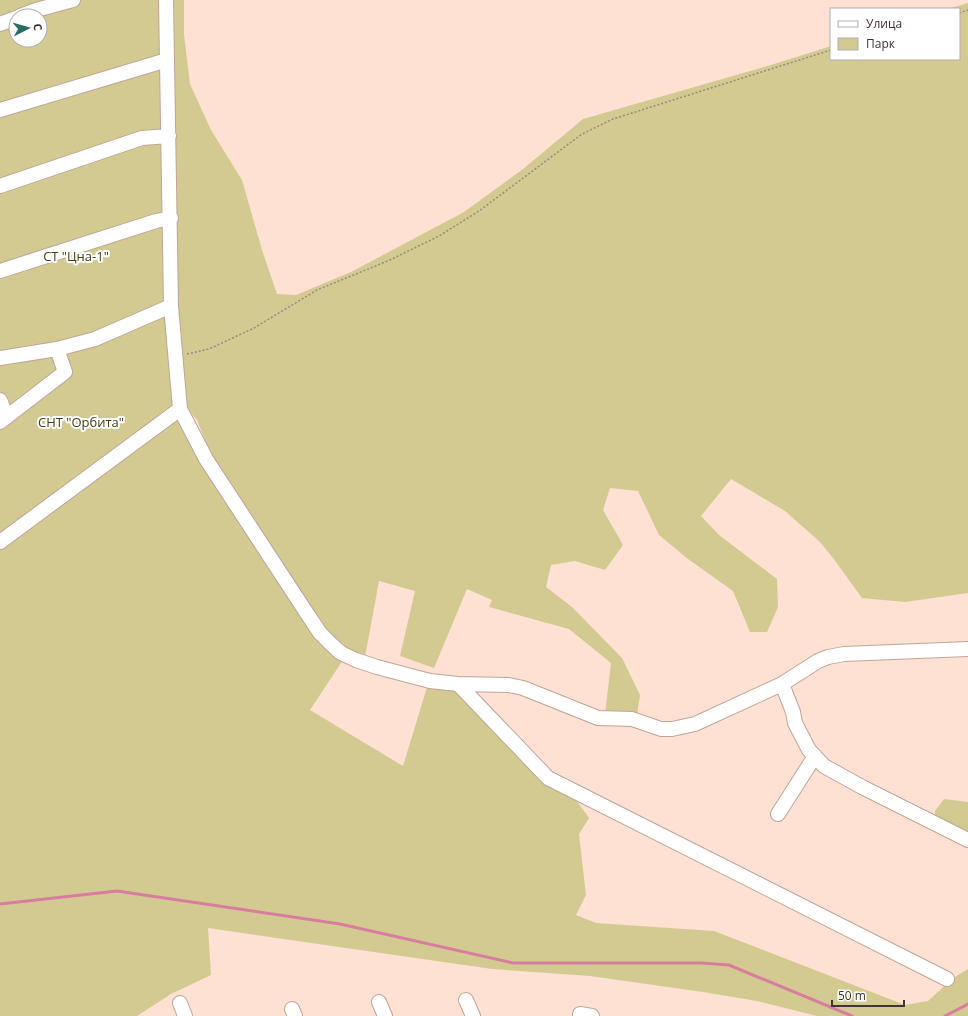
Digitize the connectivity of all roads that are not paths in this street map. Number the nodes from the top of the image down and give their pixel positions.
1 (73, 0) edge
2 (166, 0) edge
3 (43, 8) edge
4 (167, 60) junction
5 (0, 110) edge
6 (169, 136) junction
7 (0, 186) edge
8 (171, 218) junction
9 (0, 271) edge
10 (171, 306) junction
11 (57, 349) junction
12 (0, 358) edge
13 (0, 400) edge
14 (180, 409) junction
15 (4, 420) edge
16 (0, 542) edge
17 (968, 649) edge
18 (458, 684) junction
19 (782, 684) junction
20 (815, 756) junction
21 (778, 814) dead end
22 (968, 840) edge
23 (947, 979) dead end
24 (466, 1000) dead end
25 (379, 1002) dead end
26 (180, 1003) dead end
27 (185, 1016) edge
28 (384, 1016) edge
29 (473, 1016) edge
30 (580, 1016) edge
31 (592, 1016) edge

1 - 3 street
2 - 4 street
4 - 5 street
4 - 6 street
6 - 7 street
6 - 8 street
8 - 9 street
8 - 10 street
10 - 11 street
10 - 14 street
11 - 12 street
11 - 15 street
13 - 15 street
14 - 16 street
14 - 18 street
17 - 19 street
18 - 19 street
18 - 23 street
19 - 20 street
20 - 21 street
20 - 22 street
24 - 29 street
25 - 28 street
26 - 27 street
30 - 31 street

